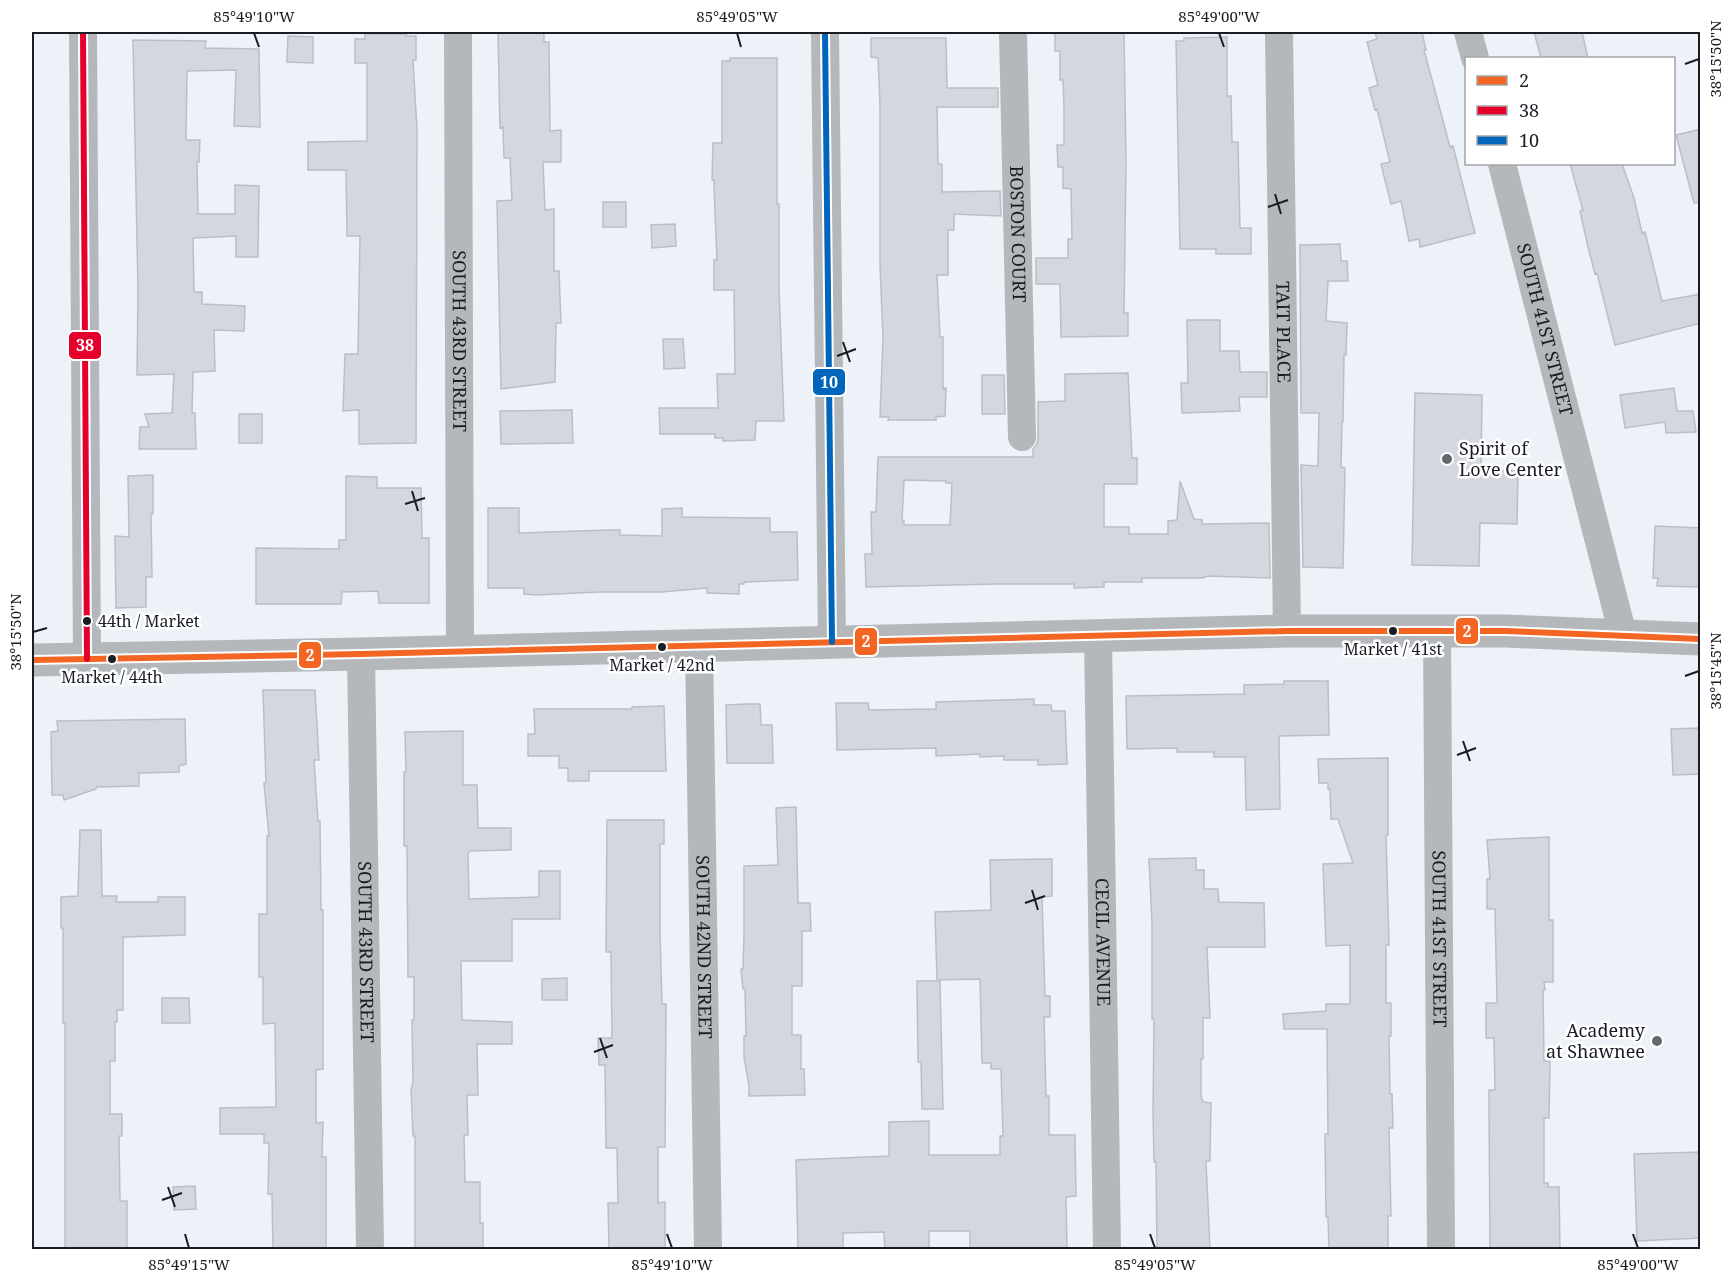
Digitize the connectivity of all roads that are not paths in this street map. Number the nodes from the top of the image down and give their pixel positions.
1 (83, 32) edge
2 (458, 32) edge
3 (825, 32) edge
4 (1013, 32) edge
5 (1279, 32) edge
6 (1468, 32) edge
7 (1475, 57) edge
8 (1502, 165) edge
9 (1022, 437) dead end
10 (1437, 630) junction
11 (1287, 631) junction
12 (1623, 635) junction
13 (1098, 636) junction
14 (1701, 639) edge
15 (832, 642) junction
16 (699, 645) junction
17 (460, 651) junction
18 (361, 654) junction
19 (87, 659) junction
20 (32, 660) edge
21 (370, 1250) edge
22 (708, 1250) edge
23 (1107, 1250) edge
24 (1441, 1250) edge

1 - 19 street
2 - 17 street, SOUTH 43RD STREET
3 - 15 street
4 - 9 street, BOSTON COURT
5 - 11 street, TAIT PLACE
6 - 7 street
8 - 12 street, SOUTH 41ST STREET
10 - 11 street
10 - 12 street
10 - 24 street, SOUTH 41ST STREET
11 - 13 street
12 - 14 street
13 - 15 street
13 - 23 street, CECIL AVENUE
15 - 16 street
16 - 17 street
16 - 22 street, SOUTH 42ND STREET
17 - 18 street
18 - 19 street
18 - 21 street, SOUTH 43RD STREET
19 - 20 street

